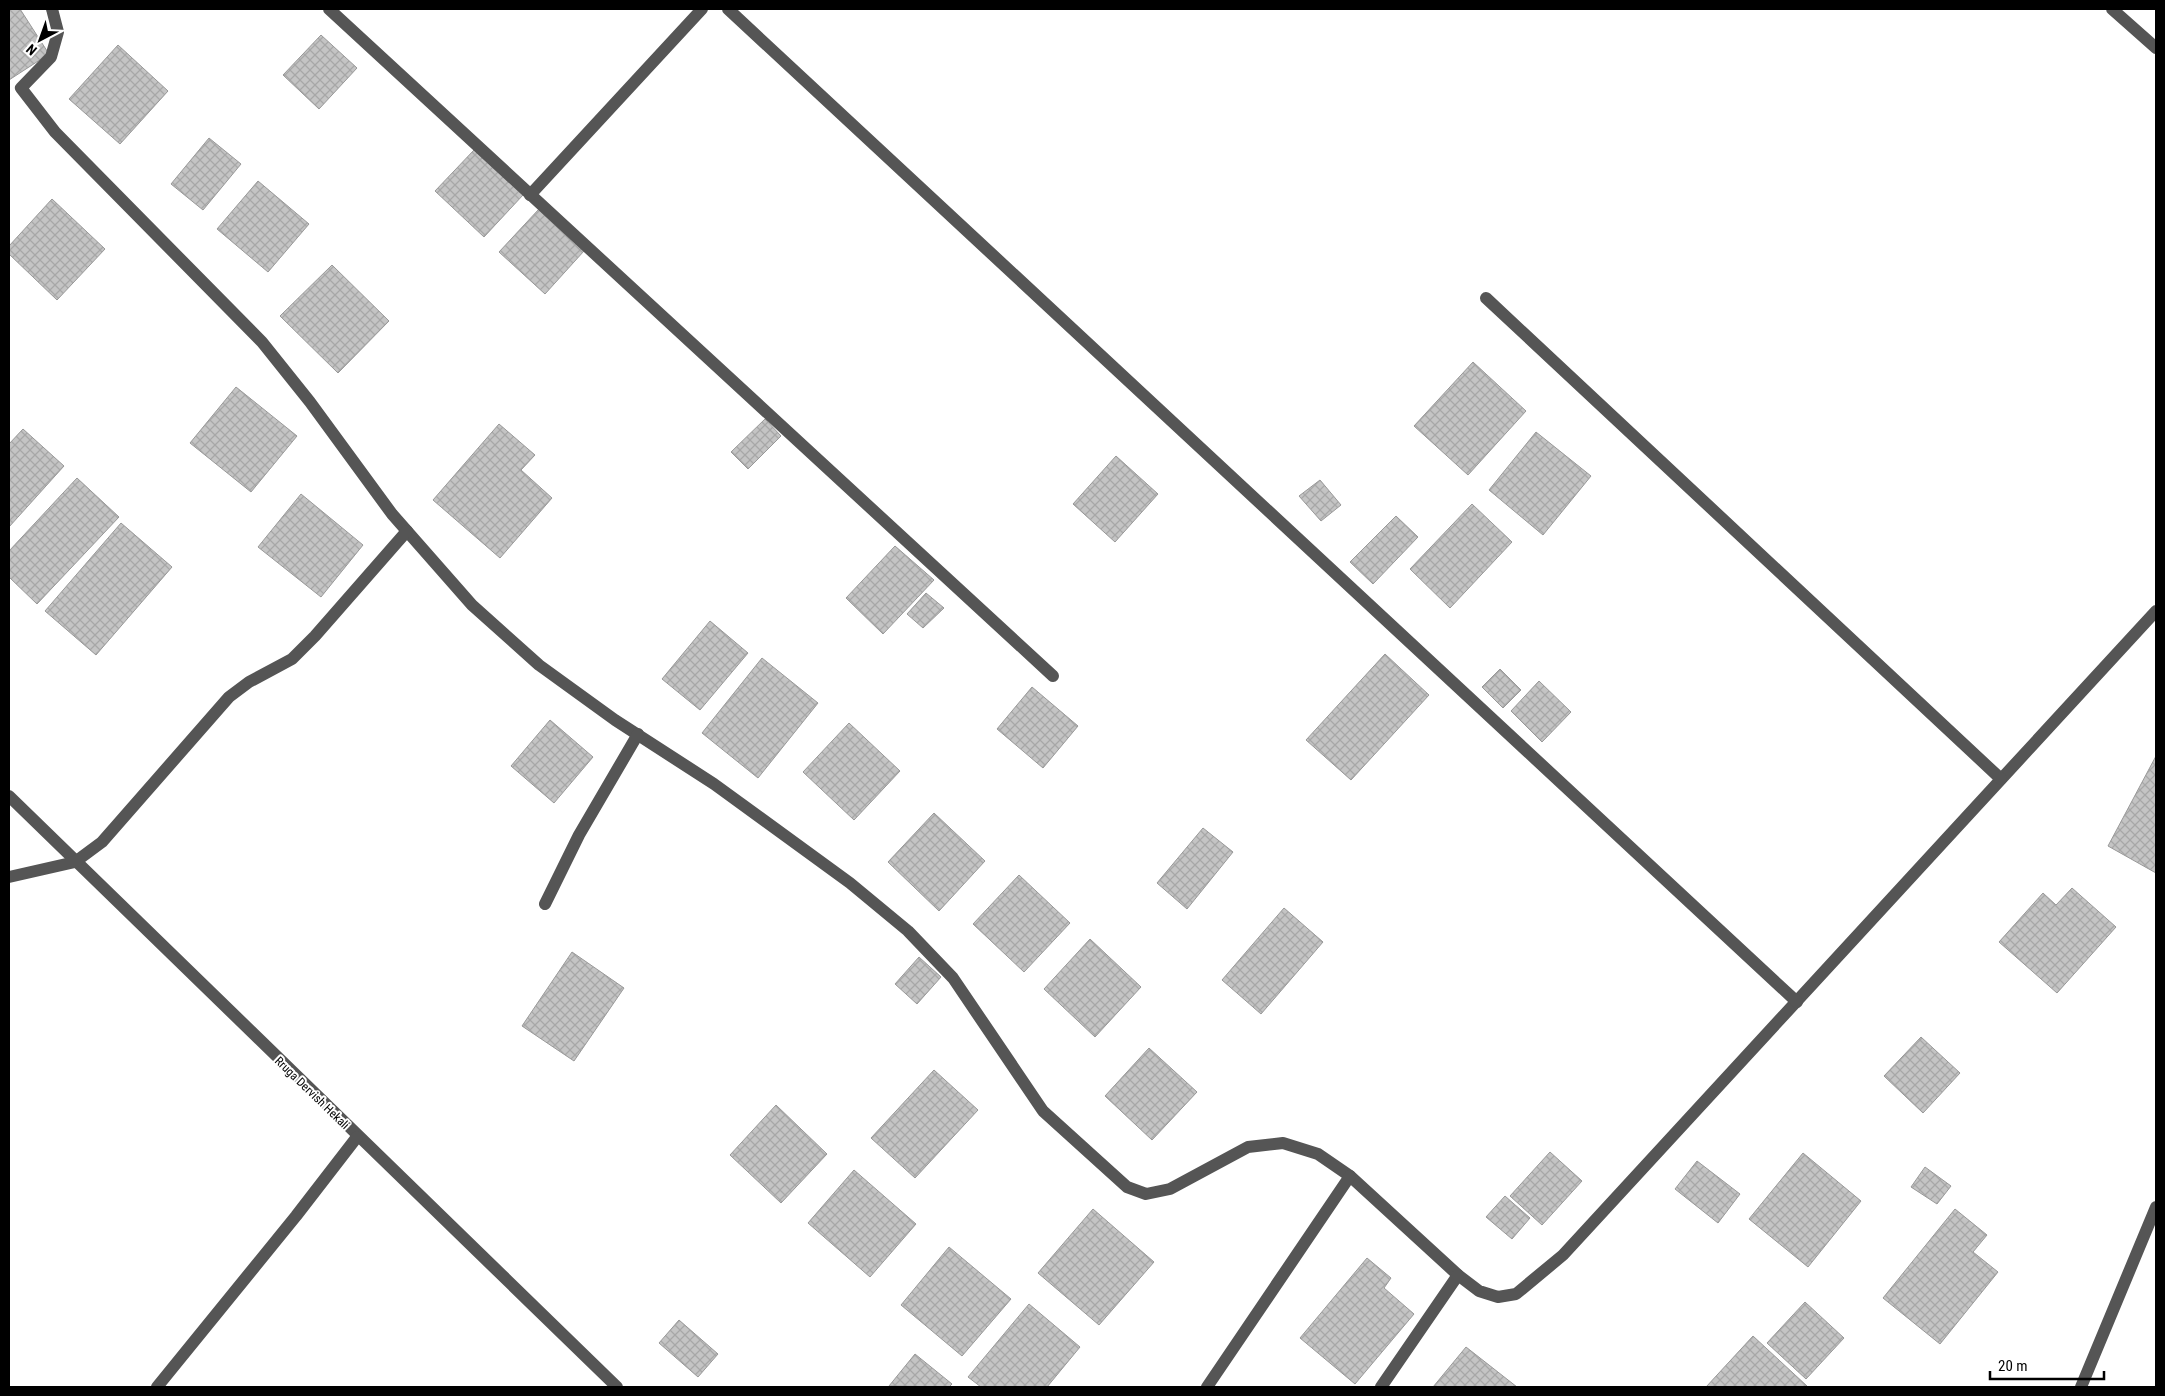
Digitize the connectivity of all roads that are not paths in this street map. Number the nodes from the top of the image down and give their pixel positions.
1 (52, 9) edge
2 (329, 9) edge
3 (702, 9) edge
4 (728, 9) edge
5 (2112, 9) edge
6 (2156, 48) edge
7 (530, 195) junction
8 (1486, 298) dead end
9 (407, 531) junction
10 (2156, 611) edge
11 (1053, 676) dead end
12 (638, 734) junction
13 (2001, 779) junction
14 (9, 796) edge
15 (74, 862) junction
16 (9, 877) edge
17 (545, 904) dead end
18 (1797, 1002) junction
19 (357, 1137) junction
20 (1350, 1176) junction
21 (2156, 1207) edge
22 (1458, 1275) junction
23 (157, 1387) edge
24 (618, 1387) edge
25 (1207, 1387) edge
26 (1381, 1387) edge
27 (2082, 1387) edge

1 - 9 street
2 - 7 street
3 - 7 street
4 - 18 street
5 - 6 street
7 - 11 street
8 - 13 street
9 - 12 street
9 - 15 street
10 - 13 street
12 - 17 street
12 - 20 street
13 - 18 street
14 - 15 street, Rruga Dervish Hekali
15 - 16 street
15 - 19 street, Rruga Dervish Hekali
18 - 22 street
19 - 23 street
19 - 24 street, Rruga Dervish Hekali
20 - 22 street
20 - 25 street
21 - 27 street
22 - 26 street

